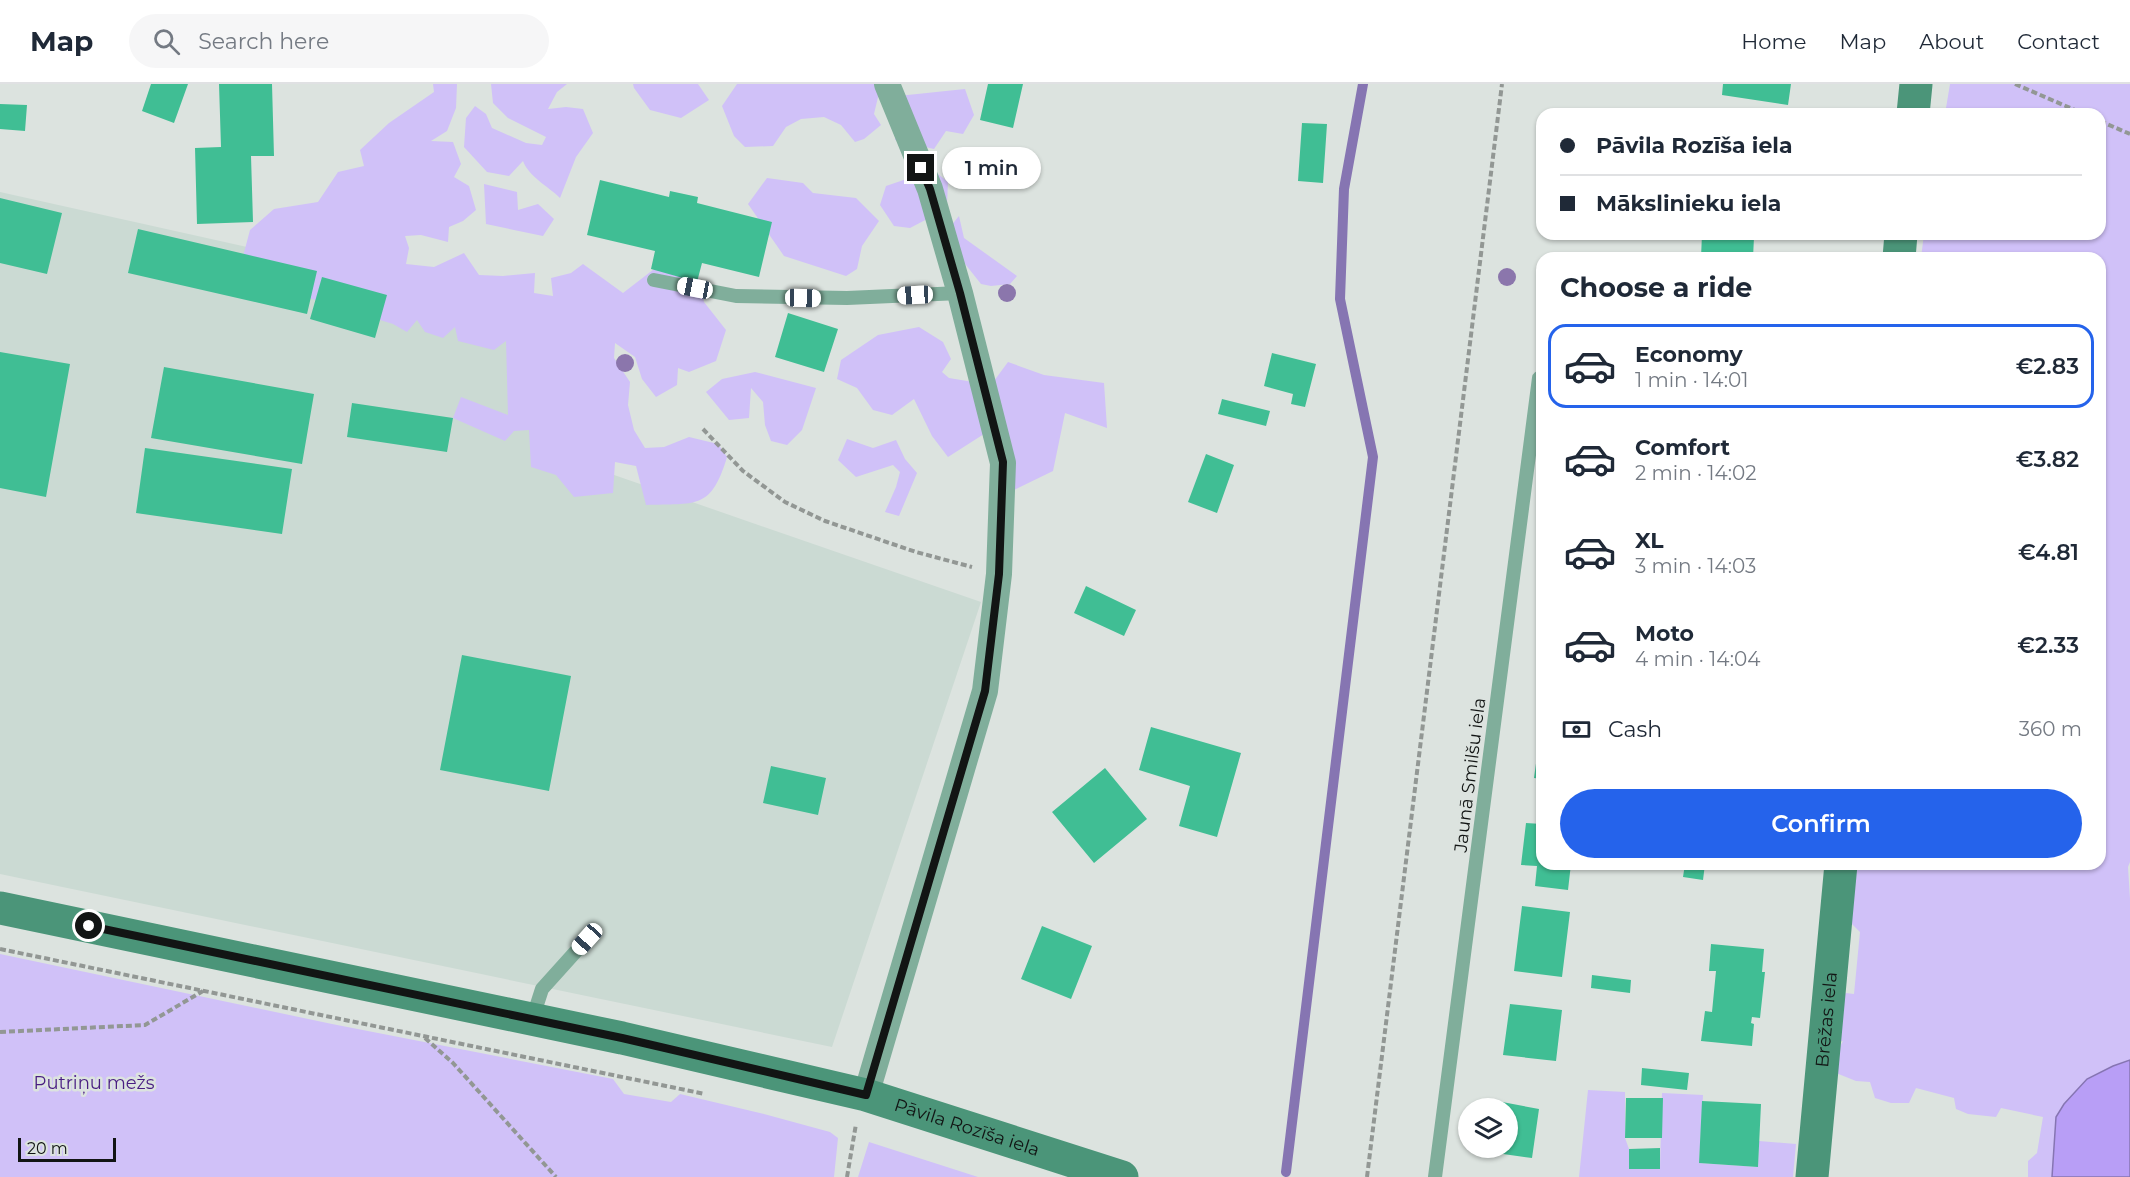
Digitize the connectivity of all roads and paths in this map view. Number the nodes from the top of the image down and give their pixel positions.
1 (887, 84) edge
2 (1502, 84) edge
3 (1916, 84) edge
4 (2015, 84) edge
5 (1914, 108) edge
6 (2071, 108) edge
7 (2106, 124) edge
8 (2130, 134) edge
9 (654, 280) dead end
10 (960, 293) junction
11 (1536, 401) edge
12 (703, 429) dead end
13 (999, 574) junction
14 (1840, 870) edge
15 (0, 908) edge
16 (587, 939) dead end
17 (0, 949) edge
18 (204, 991) junction
19 (532, 1020) junction
20 (0, 1032) edge
21 (425, 1037) junction
22 (708, 1095) dead end
23 (866, 1095) junction
24 (556, 1177) edge
25 (847, 1177) edge
26 (1122, 1177) edge
27 (1367, 1177) edge
28 (1435, 1177) edge
29 (1812, 1177) edge

1 - 10 street
2 - 27 path
3 - 5 main road
4 - 6 path
7 - 8 path
9 - 10 lane
10 - 13 street
11 - 28 lane, Jaunā Smilšu iela
12 - 13 path
13 - 23 street
14 - 29 main road, Brēžas iela
15 - 19 main road, Pāvila Rozīša iela
16 - 19 lane
17 - 18 path
18 - 20 path
18 - 21 path
19 - 23 main road, Pāvila Rozīša iela
21 - 22 path
21 - 24 path
23 - 25 path
23 - 26 main road, Pāvila Rozīša iela

